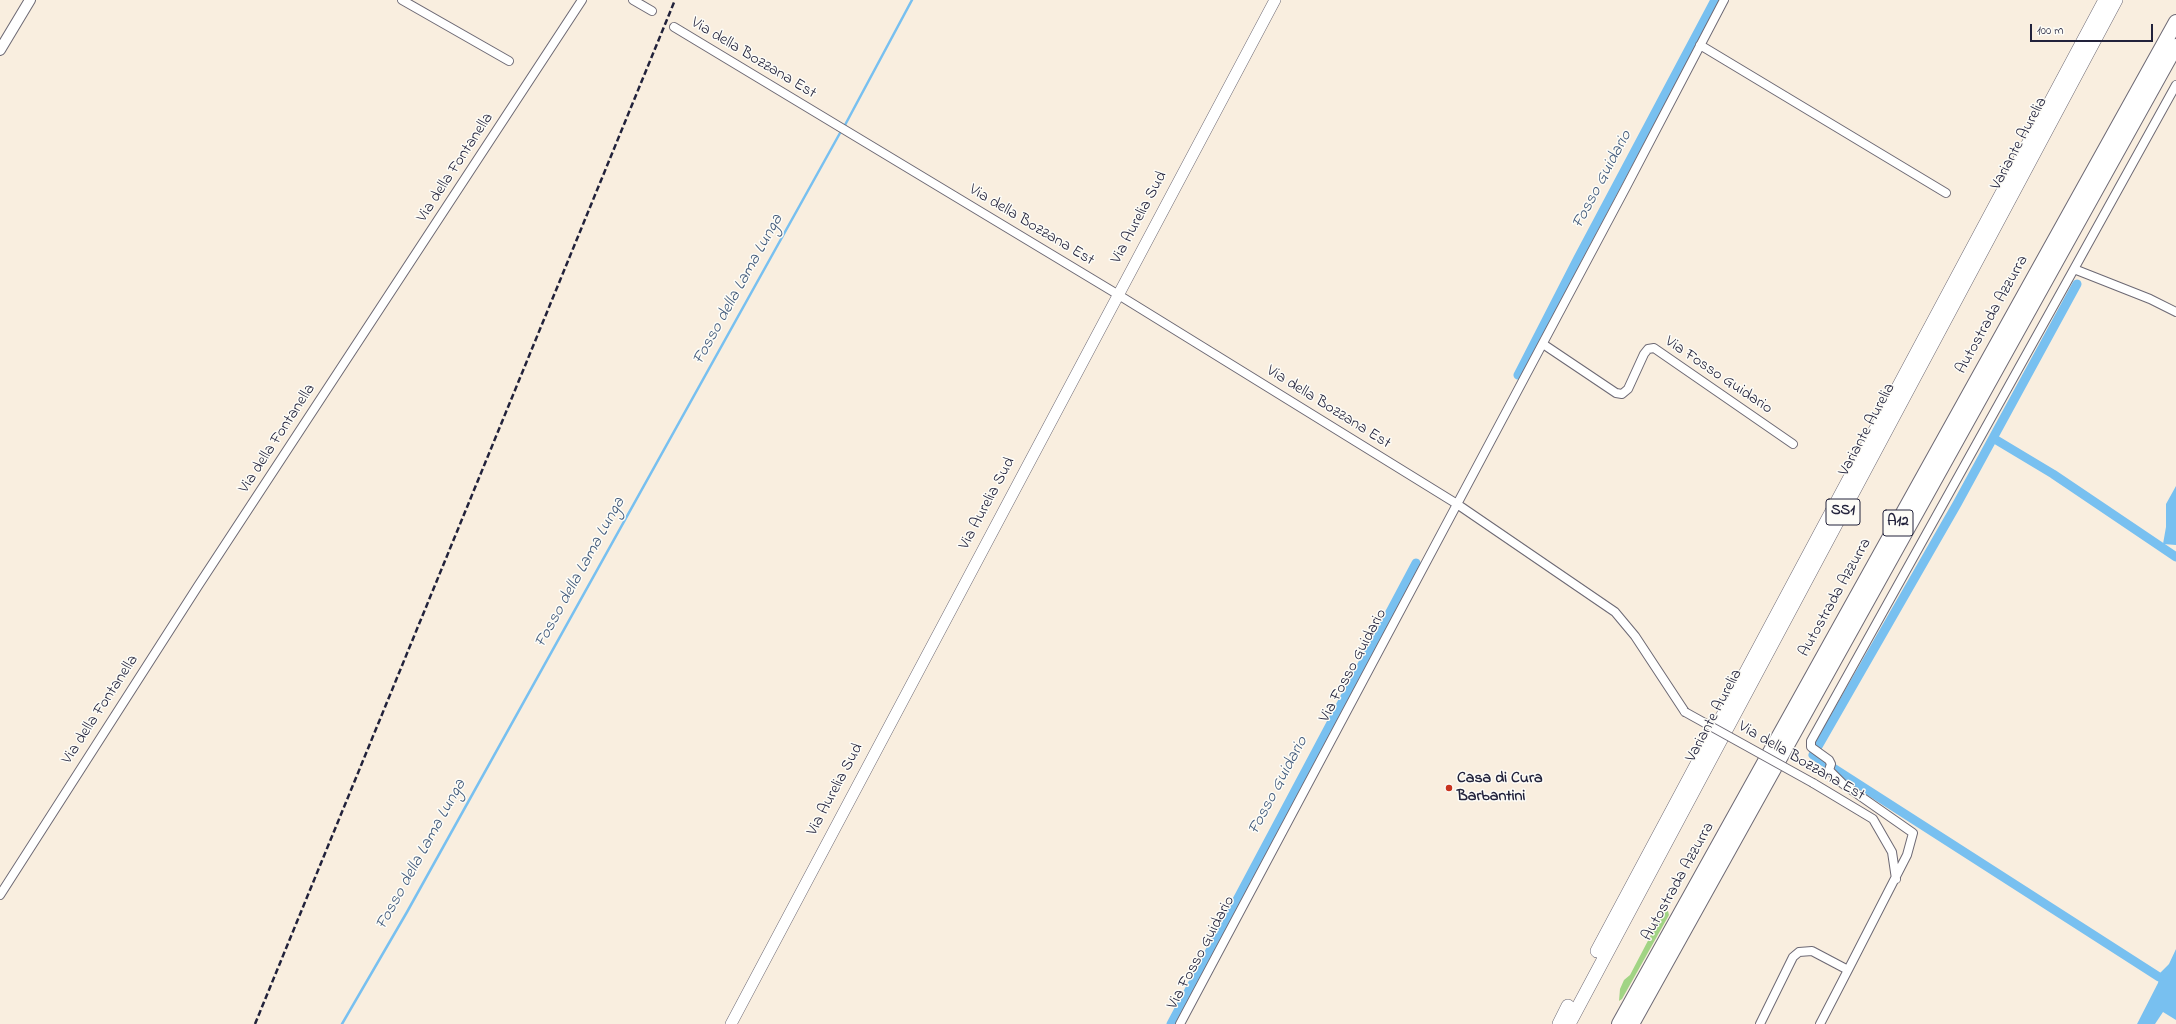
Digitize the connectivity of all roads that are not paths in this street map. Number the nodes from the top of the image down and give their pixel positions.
1 (30, 0) edge
2 (402, 0) edge
3 (582, 0) edge
4 (633, 0) edge
5 (1274, 0) edge
6 (1724, 0) edge
7 (2105, 0) edge
8 (2116, 0) edge
9 (652, 12) dead end
10 (2176, 22) edge
11 (674, 27) dead end
12 (1700, 45) junction
13 (2176, 46) edge
14 (0, 50) edge
15 (509, 61) dead end
16 (2176, 85) edge
17 (1946, 193) dead end
18 (2074, 269) junction
19 (1117, 294) junction
20 (2176, 312) edge
21 (1543, 344) junction
22 (1793, 444) dead end
23 (1457, 504) junction
24 (1896, 879) junction
25 (0, 894) edge
26 (1848, 970) junction
27 (731, 1024) edge
28 (1180, 1024) edge
29 (1559, 1024) edge
30 (1569, 1024) edge
31 (1619, 1024) edge
32 (1632, 1024) edge
33 (1760, 1024) edge
34 (1820, 1024) edge

1 - 14 street
2 - 15 street
3 - 25 street, Via della Fontanella
4 - 9 street
5 - 19 main road, Via Aurelia Sud
6 - 12 street, Via Fosso Guidario
7 - 29 highway, Variante Aurelia / SS1
8 - 30 highway, Variante Aurelia / SS1
10 - 31 highway, Autostrada Azzurra / A12
11 - 19 street, Via della Bozzana Est
12 - 17 street
12 - 21 street, Via Fosso Guidario
13 - 32 highway, Autostrada Azzurra / A12
16 - 18 street
18 - 20 street
18 - 24 street
19 - 23 street, Via della Bozzana Est
19 - 27 main road, Via Aurelia Sud
21 - 22 street, Via Fosso Guidario
21 - 23 street, Via Fosso Guidario
23 - 24 street, Via della Bozzana Est, bridge
23 - 28 street, Via Fosso Guidario
24 - 26 street
26 - 33 street
26 - 34 street

